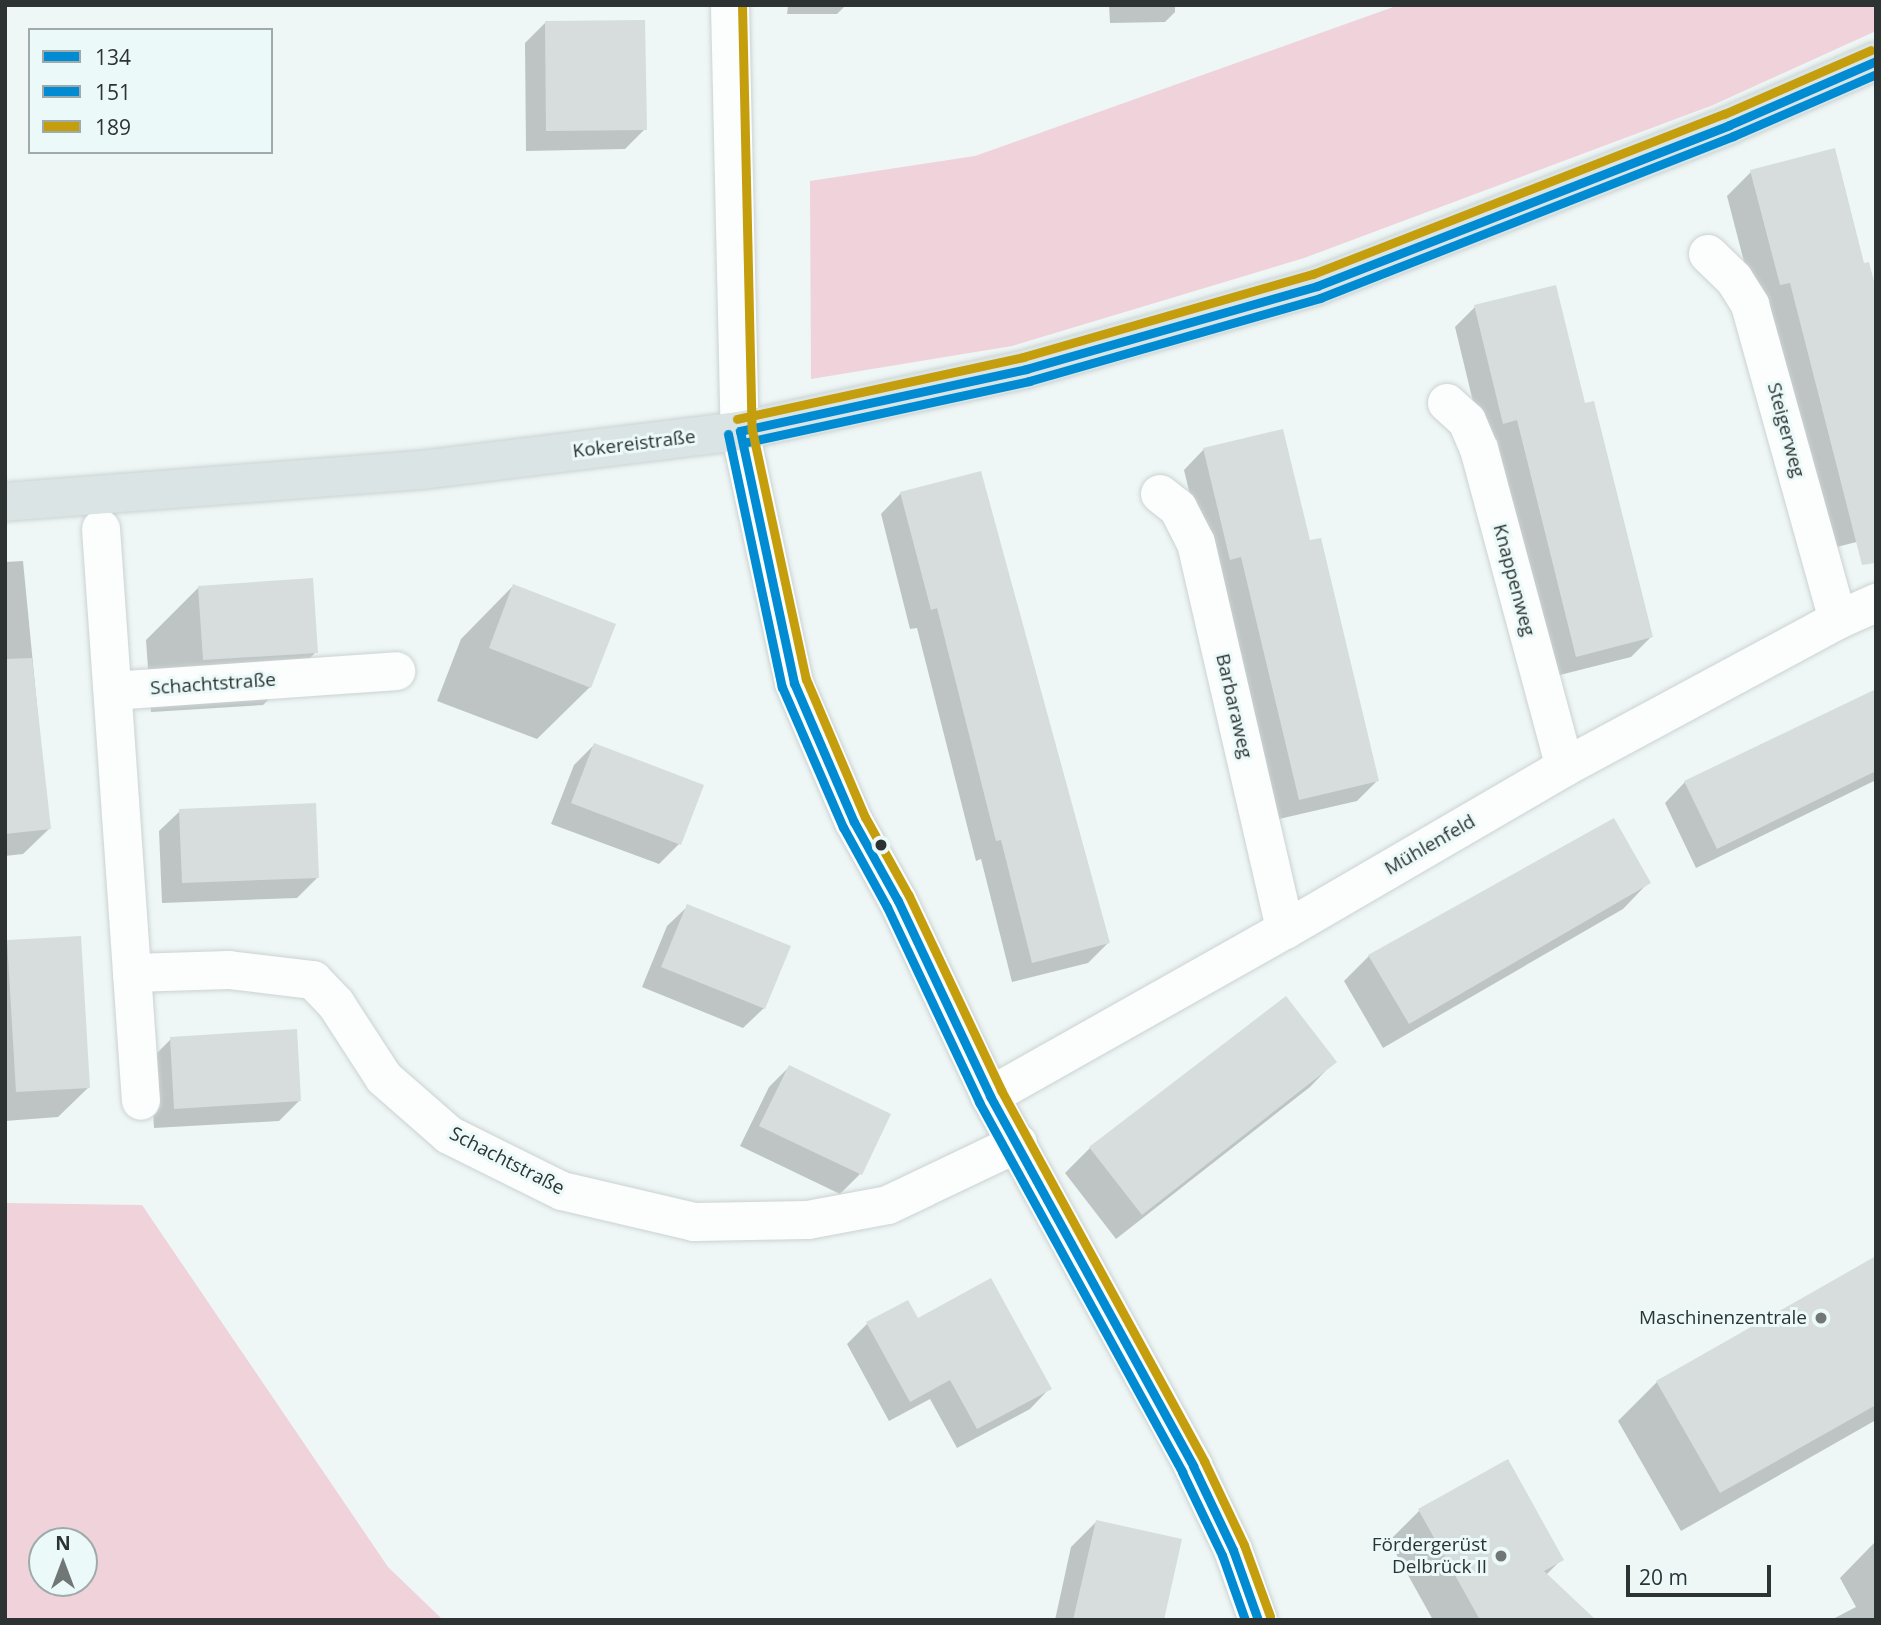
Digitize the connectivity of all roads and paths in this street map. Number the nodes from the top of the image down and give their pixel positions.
1 (730, 5) edge
2 (1876, 61) edge
3 (1708, 254) dead end
4 (1447, 402) dead end
5 (740, 431) junction
6 (1160, 494) dead end
7 (5, 502) edge
8 (101, 529) dead end
9 (1876, 603) edge
10 (1838, 620) junction
11 (396, 671) dead end
12 (113, 691) junction
13 (1565, 767) junction
14 (1285, 930) junction
15 (132, 972) junction
16 (990, 1096) junction
17 (141, 1101) dead end
18 (1018, 1143) junction
19 (1258, 1620) edge

1 - 5 street
2 - 5 main road, Kokereistraße
3 - 10 street, Steigerweg
4 - 13 street, Knappenweg
5 - 7 main road, Kokereistraße
5 - 16 street
6 - 14 street, Barbaraweg
8 - 12 street
9 - 10 street, Mühlenfeld
10 - 13 street, Mühlenfeld
11 - 12 street, Schachtstraße
12 - 15 street
13 - 14 street, Mühlenfeld
14 - 16 street, Mühlenfeld
15 - 17 street
15 - 18 street, Schachtstraße
16 - 18 street
18 - 19 street

